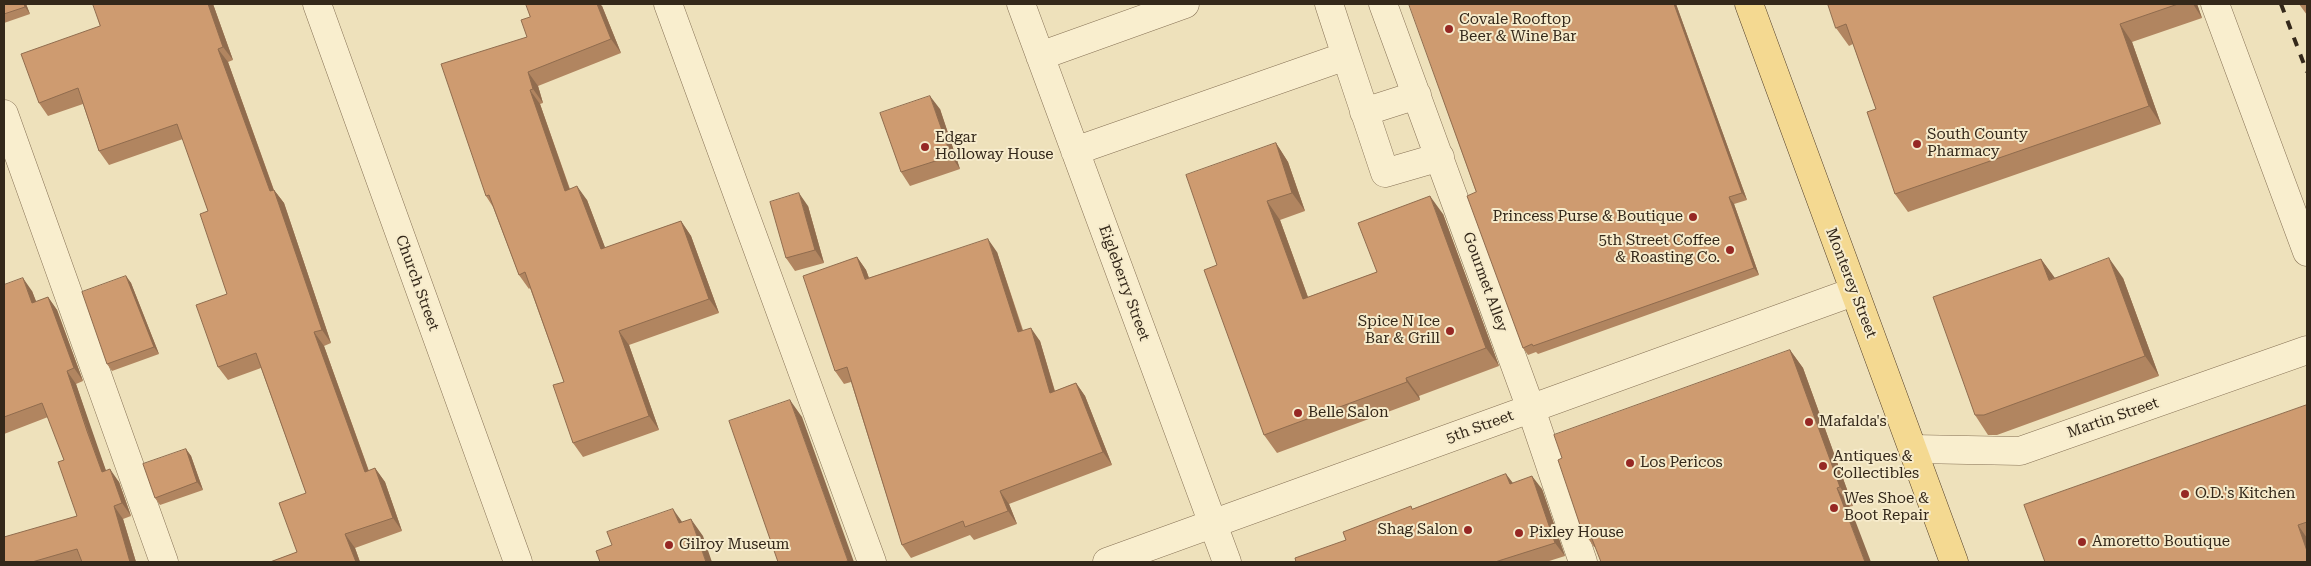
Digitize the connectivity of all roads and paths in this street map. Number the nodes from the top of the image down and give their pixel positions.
1 (317, 4) edge
2 (668, 4) edge
3 (1021, 4) edge
4 (1185, 4) edge
5 (1329, 4) edge
6 (1383, 4) edge
7 (1749, 4) edge
8 (2215, 4) edge
9 (1040, 56) junction
10 (1346, 56) junction
11 (1417, 95) junction
12 (1364, 112) junction
13 (4, 114) edge
14 (1075, 150) junction
15 (1440, 157) junction
16 (2307, 252) edge
17 (1853, 292) junction
18 (2307, 350) edge
19 (1531, 409) junction
20 (1914, 450) junction
21 (1213, 525) junction
22 (164, 562) edge
23 (518, 562) edge
24 (872, 562) edge
25 (1107, 562) edge
26 (1226, 562) edge
27 (1583, 562) edge
28 (1954, 562) edge

1 - 23 street, Church Street
2 - 24 street
3 - 9 street, Eigleberry Street
4 - 9 street
5 - 10 street
6 - 11 street, Gourmet Alley
7 - 17 main road, Monterey Street
8 - 16 street
9 - 14 street, Eigleberry Street
10 - 12 street
10 - 14 street
11 - 12 street
11 - 15 street, Gourmet Alley
12 - 15 street
13 - 22 street
14 - 21 street, Eigleberry Street
15 - 19 street, Gourmet Alley
17 - 19 street, 5th Street
17 - 20 main road, Monterey Street
18 - 20 street, Martin Street
19 - 21 street, 5th Street
19 - 27 street, Gourmet Alley
20 - 28 main road, Monterey Street
21 - 25 street, 5th Street
21 - 26 street, Eigleberry Street

